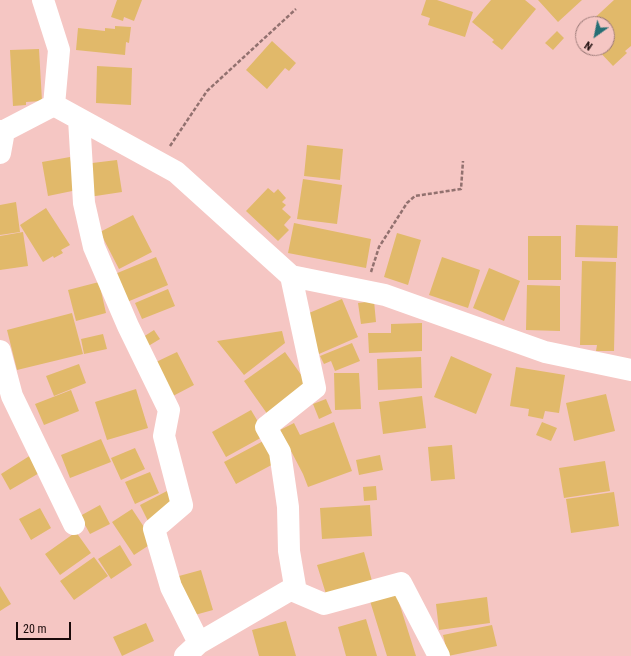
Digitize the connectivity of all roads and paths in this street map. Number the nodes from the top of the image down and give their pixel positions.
1 (42, 0) edge
2 (296, 8) dead end
3 (54, 105) junction
4 (79, 119) junction
5 (2, 131) edge
6 (0, 153) edge
7 (463, 161) dead end
8 (158, 163) junction
9 (291, 276) junction
10 (364, 291) junction
11 (0, 351) edge
12 (631, 370) edge
13 (74, 524) dead end
14 (295, 587) junction
15 (192, 649) edge
16 (439, 656) edge

1 - 3 street
2 - 8 path
3 - 4 street
3 - 5 street
4 - 8 street
4 - 15 street
5 - 6 street
7 - 10 path
8 - 9 street
9 - 10 street
9 - 14 street
10 - 12 street
11 - 13 street
14 - 15 street
14 - 16 street

